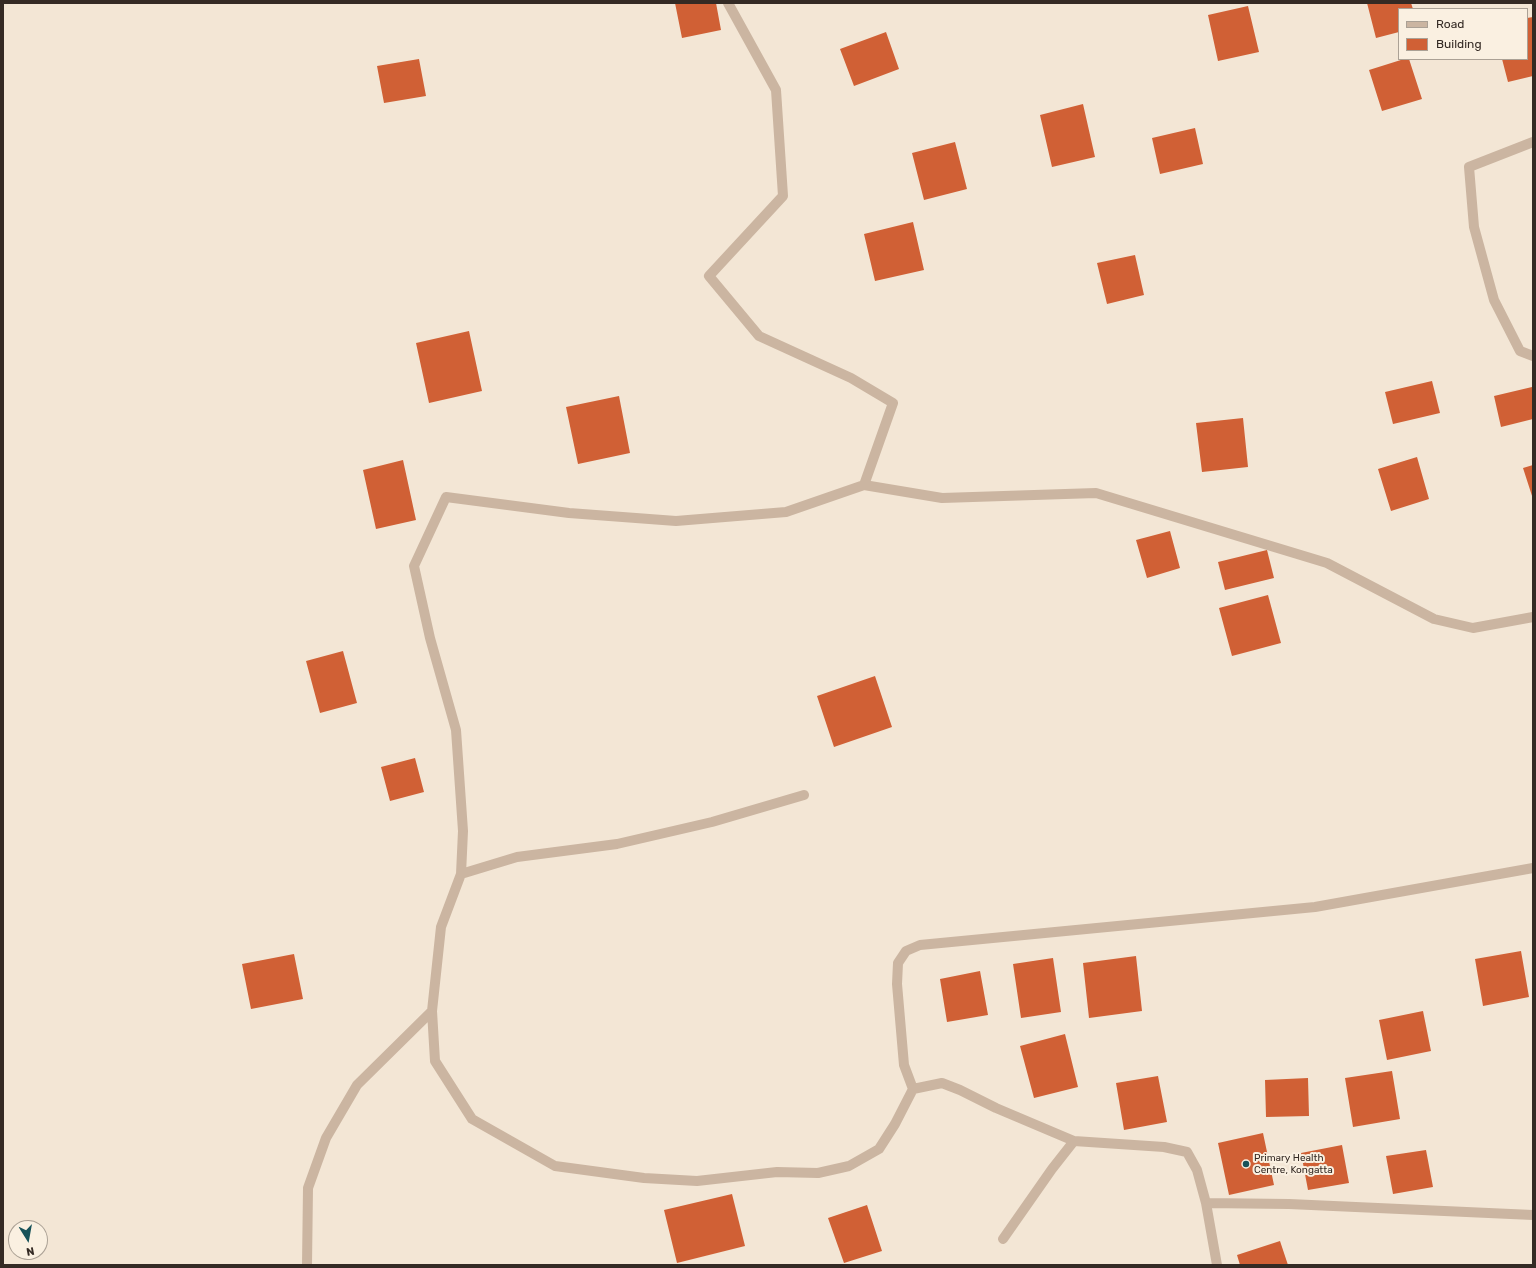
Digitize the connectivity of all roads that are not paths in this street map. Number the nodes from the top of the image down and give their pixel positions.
1 (728, 3) edge
2 (1533, 142) edge
3 (1533, 356) edge
4 (864, 485) junction
5 (1533, 617) edge
6 (804, 796) dead end
7 (1533, 868) edge
8 (461, 874) junction
9 (432, 1011) junction
10 (913, 1089) junction
11 (1074, 1141) junction
12 (1206, 1203) junction
13 (1533, 1215) edge
14 (1003, 1239) dead end
15 (307, 1265) edge
16 (1217, 1265) edge

1 - 4 street
2 - 3 street
4 - 5 street
4 - 8 street
6 - 8 street
7 - 10 street
8 - 9 street
9 - 10 street
9 - 15 street
10 - 11 street
11 - 12 street
11 - 14 street
12 - 13 street
12 - 16 street

